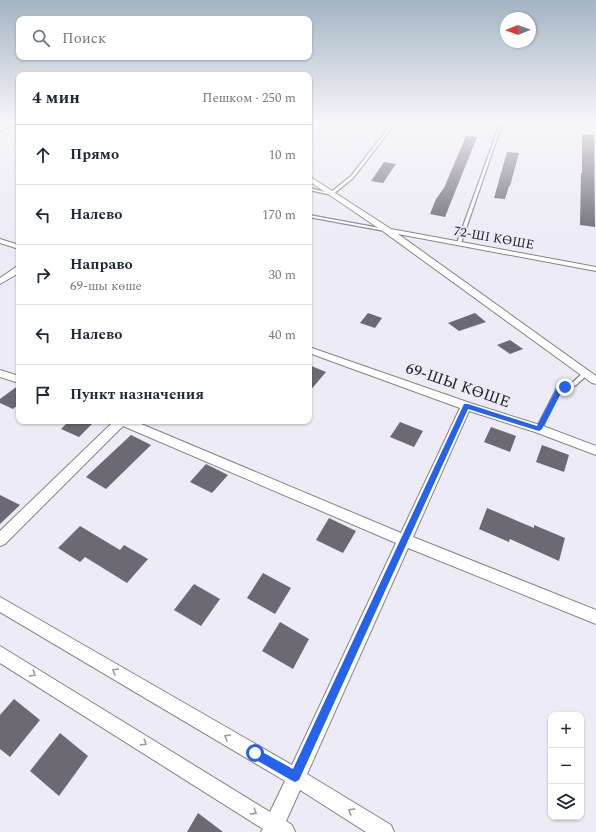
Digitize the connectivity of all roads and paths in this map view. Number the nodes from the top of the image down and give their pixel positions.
1 (366, 160) edge
2 (489, 160) edge
3 (312, 180) edge
4 (312, 190) edge
5 (331, 194) junction
6 (312, 217) edge
7 (387, 230) junction
8 (0, 241) edge
9 (459, 243) junction
10 (16, 245) edge
11 (596, 269) edge
12 (16, 271) edge
13 (0, 282) edge
14 (312, 351) edge
15 (0, 372) edge
16 (585, 374) junction
17 (16, 379) edge
18 (596, 381) edge
19 (466, 406) junction
20 (119, 424) edge
21 (129, 424) edge
22 (539, 429) junction
23 (596, 451) edge
24 (0, 540) edge
25 (404, 540) junction
26 (0, 604) edge
27 (596, 617) edge
28 (0, 654) edge
29 (295, 777) junction
30 (277, 829) edge
31 (384, 832) edge

1 - 5 lane
2 - 9 lane
3 - 5 street
4 - 5 lane
5 - 7 street
6 - 7 lane
7 - 9 street, 72-ШІ КӨШЕ
7 - 16 street
8 - 10 street
9 - 11 street, 72-ШІ КӨШЕ
12 - 13 street
14 - 19 street, 69-ШЫ КӨШЕ
15 - 17 street
16 - 18 street
16 - 22 lane
19 - 22 street, 69-ШЫ КӨШЕ
19 - 25 street
20 - 24 street
21 - 25 street
22 - 23 street, 69-ШЫ КӨШЕ
25 - 27 street
25 - 29 street
29 -> 26 street
28 -> 30 street
29 - 30 street
31 -> 29 street

